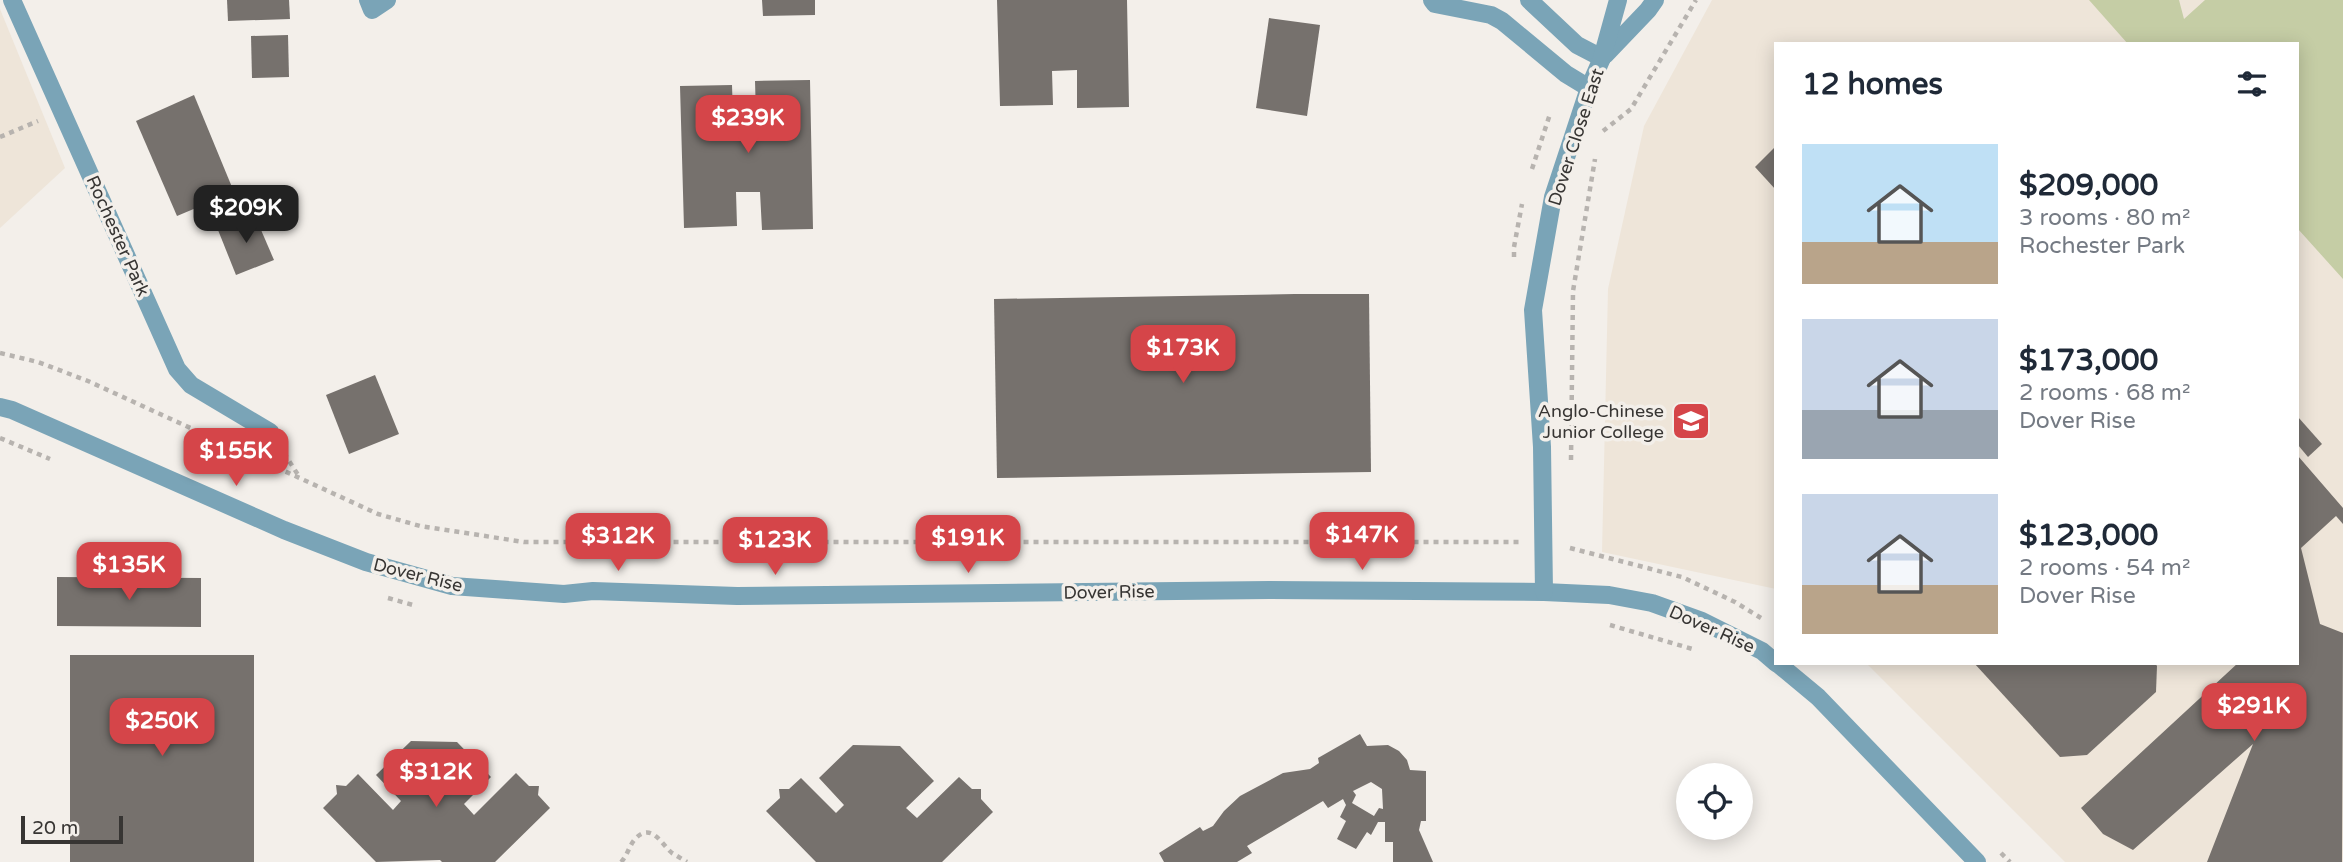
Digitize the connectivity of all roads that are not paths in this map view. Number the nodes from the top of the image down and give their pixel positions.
1 (12, 0) edge
2 (368, 0) edge
3 (387, 0) edge
4 (1432, 0) edge
5 (1529, 0) edge
6 (1618, 0) edge
7 (1655, 0) edge
8 (1602, 58) junction
9 (1589, 88) junction
10 (0, 408) edge
11 (270, 432) dead end
12 (1544, 592) junction
13 (1774, 661) edge
14 (1779, 665) edge
15 (1977, 862) edge

1 - 11 street, Rochester Park
2 - 3 street
4 - 9 street
5 - 8 street
6 - 8 street, Dover Close East
7 - 8 street, Dover Close East
8 - 9 street, Dover Close East
9 - 12 street, Dover Close East
10 - 12 street, Dover Rise
12 - 13 street, Dover Rise
14 - 15 street, Dover Rise

